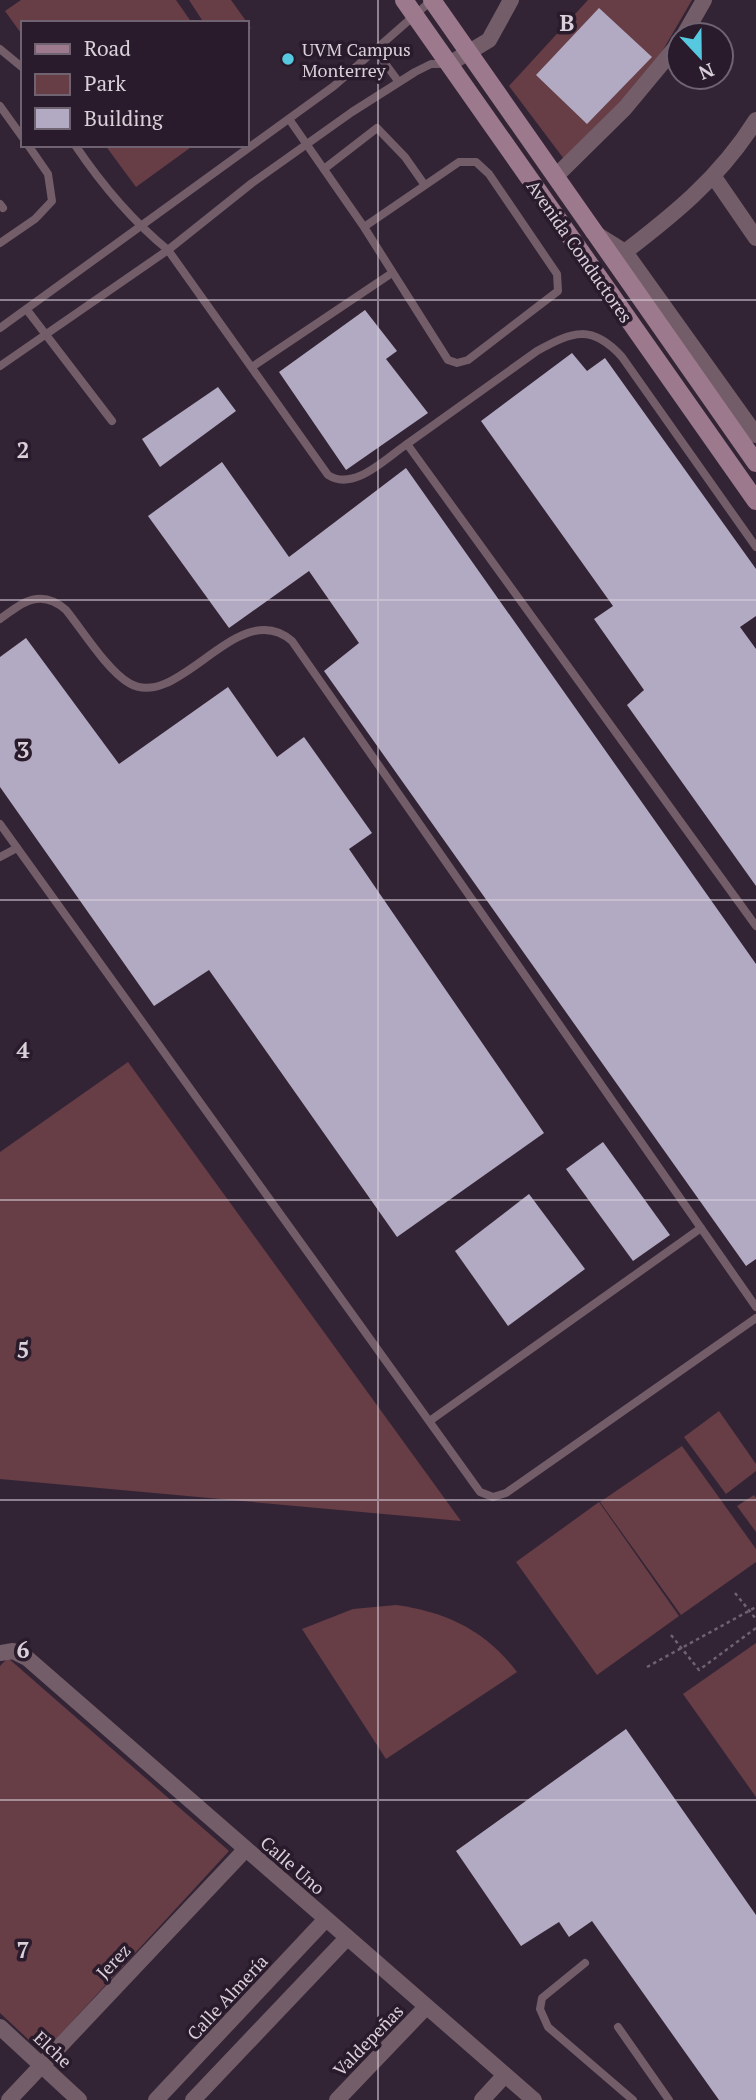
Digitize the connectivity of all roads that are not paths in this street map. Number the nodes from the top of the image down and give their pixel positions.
1 (404, 0) edge
2 (432, 0) edge
3 (511, 0) edge
4 (704, 0) edge
5 (415, 16) junction
6 (692, 21) edge
7 (0, 49) edge
8 (376, 51) junction
9 (470, 53) junction
10 (665, 60) edge
11 (449, 64) junction
12 (21, 66) edge
13 (398, 81) junction
14 (0, 106) edge
15 (289, 119) junction
16 (756, 120) edge
17 (21, 135) edge
18 (306, 144) junction
19 (29, 147) edge
20 (76, 147) edge
21 (324, 169) junction
22 (555, 177) junction
23 (714, 177) junction
24 (424, 184) junction
25 (364, 227) junction
26 (141, 228) junction
27 (756, 239) edge
28 (0, 243) edge
29 (168, 250) junction
30 (619, 256) junction
31 (392, 273) junction
32 (27, 310) junction
33 (0, 328) edge
34 (47, 334) junction
35 (0, 366) edge
36 (252, 367) junction
37 (112, 421) dead end
38 (756, 435) edge
39 (407, 444) junction
40 (756, 463) edge
41 (756, 501) edge
42 (756, 547) edge
43 (0, 619) edge
44 (0, 824) edge
45 (17, 848) junction
46 (0, 858) edge
47 (756, 926) edge
48 (701, 1228) junction
49 (756, 1307) edge
50 (756, 1318) edge
51 (431, 1420) junction
52 (0, 1653) edge
53 (245, 1850) junction
54 (326, 1919) junction
55 (347, 1938) junction
56 (585, 1963) dead end
57 (426, 2007) junction
58 (0, 2026) edge
59 (618, 2028) dead end
60 (41, 2065) junction
61 (505, 2075) junction
62 (9, 2100) edge
63 (79, 2100) edge
64 (156, 2100) edge
65 (193, 2100) edge
66 (337, 2100) edge
67 (482, 2100) edge
68 (534, 2100) edge
69 (633, 2100) edge
70 (669, 2100) edge

1 - 5 main road, Avenida Conductores
2 - 5 lane
2 - 9 main road, Avenida Conductores
3 - 9 street
4 - 6 street
5 - 8 lane
5 - 11 main road, Avenida Conductores
7 - 12 lane
8 - 13 lane
8 - 15 lane
9 - 11 street
9 - 22 main road, Avenida Conductores
10 - 22 street
11 - 13 lane
11 - 41 main road, Avenida Conductores
13 - 18 lane
14 - 17 lane
15 - 18 lane
15 - 26 lane
16 - 23 street
18 - 21 lane
18 - 29 lane
19 - 28 lane
20 - 26 lane
21 - 24 lane
21 - 25 lane
22 - 30 main road, Avenida Conductores
23 - 27 street
23 - 30 street
24 - 25 lane
24 - 31 lane
25 - 31 lane
26 - 29 lane
26 - 32 lane
29 - 34 lane
29 - 36 lane
30 - 38 street
30 - 40 main road, Avenida Conductores
31 - 36 lane
32 - 33 lane
32 - 34 lane
34 - 35 lane
34 - 37 lane
36 - 39 lane
39 - 42 lane
39 - 47 lane
43 - 48 lane
44 - 45 lane
45 - 46 lane
45 - 51 lane
48 - 49 lane
48 - 51 lane
50 - 51 lane
52 - 53 street, Calle Uno
53 - 54 street, Calle Uno
53 - 60 street, Jerez
54 - 55 street, Calle Uno
54 - 64 street, Calle Almería
55 - 57 street, Calle Uno
55 - 65 street
56 - 69 lane
57 - 61 street, Calle Uno
57 - 66 street, Valdepeñas
58 - 60 street, Elche
59 - 70 lane
60 - 62 street, Jerez
60 - 63 street, Elche
61 - 67 street
61 - 68 street, Calle Uno

